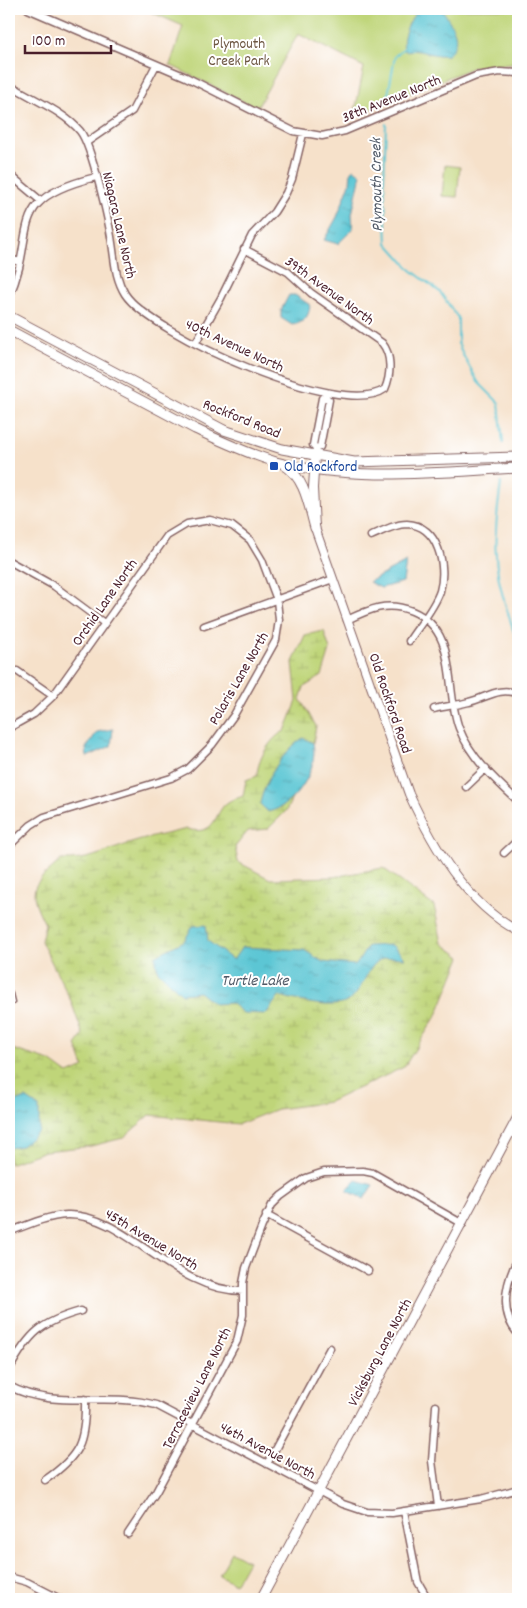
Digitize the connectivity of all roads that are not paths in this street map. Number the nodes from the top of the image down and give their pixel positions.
1 (28, 9) edge
2 (156, 65) junction
3 (518, 73) edge
4 (17, 89) dead end
5 (303, 134) junction
6 (87, 142) junction
7 (9, 174) edge
8 (96, 177) junction
9 (41, 201) junction
10 (244, 249) junction
11 (9, 259) edge
12 (20, 262) junction
13 (9, 297) edge
14 (9, 316) edge
15 (164, 325) joint
16 (9, 330) edge
17 (196, 342) junction
18 (389, 361) joint
19 (326, 394) junction
20 (316, 452) junction
21 (518, 457) edge
22 (275, 462) junction
23 (518, 468) edge
24 (314, 469) junction
25 (234, 527) joint
26 (315, 528) junction
27 (371, 536) dead end
28 (9, 561) edge
29 (333, 579) junction
30 (276, 600) junction
31 (424, 617) junction
32 (347, 620) junction
33 (104, 623) junction
34 (204, 626) dead end
35 (409, 641) dead end
36 (17, 671) dead end
37 (518, 694) edge
38 (53, 696) junction
39 (453, 705) junction
40 (434, 709) dead end
41 (9, 728) edge
42 (486, 768) junction
43 (466, 787) dead end
44 (518, 801) edge
45 (518, 840) edge
46 (9, 846) edge
47 (504, 853) dead end
48 (518, 932) edge
49 (9, 994) edge
50 (11, 1002) dead end
51 (518, 1117) edge
52 (266, 1215) junction
53 (463, 1224) junction
54 (9, 1232) edge
55 (518, 1258) edge
56 (368, 1271) dead end
57 (243, 1291) junction
58 (82, 1310) dead end
59 (518, 1334) edge
60 (330, 1348) dead end
61 (9, 1370) edge
62 (9, 1386) edge
63 (85, 1399) junction
64 (436, 1406) dead end
65 (193, 1424) junction
66 (268, 1464) junction
67 (45, 1480) dead end
68 (518, 1489) edge
69 (320, 1492) junction
70 (438, 1506) junction
71 (404, 1511) junction
72 (128, 1534) dead end
73 (9, 1577) edge
74 (60, 1599) edge
75 (261, 1599) edge
76 (428, 1599) edge

1 - 2 street, 38th Avenue North
2 - 5 street, 38th Avenue North
2 - 6 street
3 - 5 street, 38th Avenue North
4 - 6 street
5 - 10 street
6 - 8 street, Niagara Lane North
7 - 9 street
8 - 9 street
8 - 15 street, Niagara Lane North
9 - 12 street
10 - 17 street
10 - 18 street, 39th Avenue North
11 - 12 street
12 - 13 street
14 - 20 main road, Rockford Road
15 - 17 street, 40th Avenue North
16 - 22 main road, Rockford Road
17 - 19 street, 40th Avenue North
18 - 19 street, 40th Avenue North
19 - 20 street, Old Rockford Road
20 - 21 main road, Rockford Road
20 - 24 street, Old Rockford Road
22 - 24 main road, Rockford Road
22 - 26 main road
23 - 24 main road, Rockford Road
24 - 26 street, Old Rockford Road
25 - 30 street, Polaris Lane North
25 - 33 street, Orchid Lane North
26 - 29 street, Old Rockford Road
27 - 31 street
28 - 33 street
29 - 30 street
29 - 32 street, Old Rockford Road
30 - 34 street
30 - 46 street, Polaris Lane North
31 - 32 street
31 - 35 street
31 - 39 street
32 - 48 street, Old Rockford Road
33 - 38 street, Orchid Lane North
36 - 38 street
37 - 39 street
38 - 41 street, Orchid Lane North
39 - 40 street
39 - 42 street
42 - 43 street
42 - 44 street
45 - 47 street
49 - 50 street
51 - 53 main road, Vicksburg Lane North
52 - 53 street, Terraceview Lane North
52 - 56 street
52 - 57 street, Terraceview Lane North
53 - 69 main road, Vicksburg Lane North
54 - 57 street, 45th Avenue North
55 - 59 street
57 - 65 street, Terraceview Lane North
58 - 61 street
60 - 66 street
62 - 63 street, 46th Avenue North
63 - 65 street, 46th Avenue North
63 - 67 street
64 - 70 street
65 - 66 street, 46th Avenue North
65 - 72 street, Terraceview Lane North
66 - 69 street, 46th Avenue North
68 - 70 street, 46th Avenue North
69 - 71 street, 46th Avenue North
69 - 75 main road, Vicksburg Lane North
70 - 71 street, 46th Avenue North
71 - 76 street
73 - 74 street

